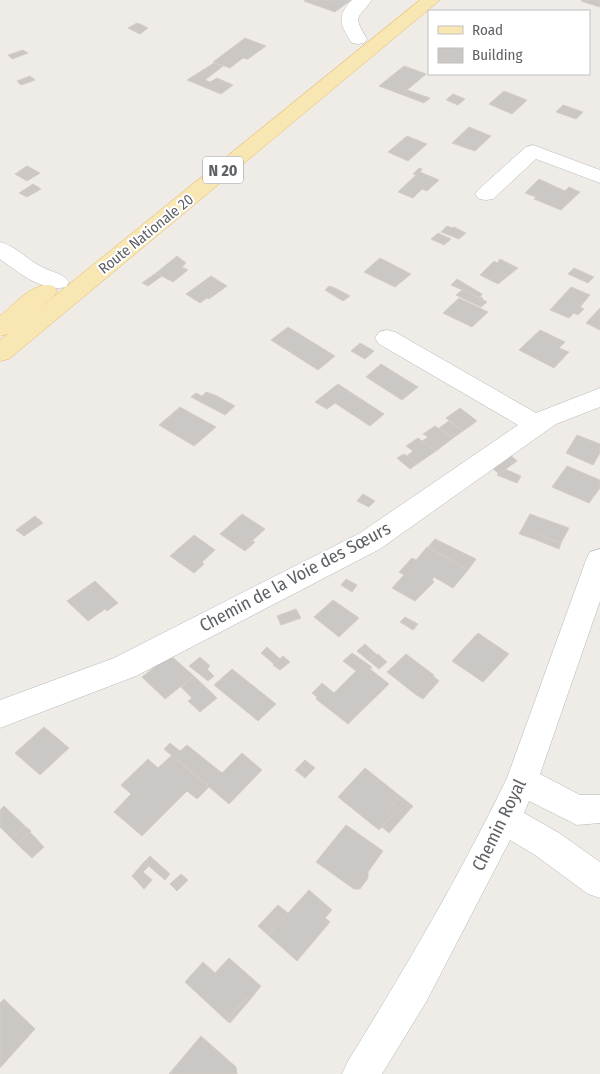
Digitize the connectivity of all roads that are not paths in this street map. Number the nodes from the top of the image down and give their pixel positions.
1 (363, 0) edge
2 (407, 0) edge
3 (431, 0) edge
4 (358, 39) junction
5 (600, 177) edge
6 (486, 194) dead end
7 (0, 249) edge
8 (58, 282) junction
9 (0, 328) edge
10 (387, 338) dead end
11 (0, 353) edge
12 (600, 397) edge
13 (537, 425) junction
14 (600, 560) edge
15 (0, 714) edge
16 (522, 780) junction
17 (596, 809) dead end
18 (504, 819) junction
19 (600, 882) edge
20 (362, 1074) edge

1 - 4 street
2 - 4 main road, Route Nationale 20 / N 20
3 - 11 main road, Route Nationale 20 / N 20
4 - 8 main road, Route Nationale 20 / N 20
5 - 6 street
7 - 8 street
8 - 9 main road, Route Nationale 20 / N 20
10 - 13 street
12 - 13 street, Chemin de la Voie des Sœurs
13 - 15 street, Chemin de la Voie des Sœurs
14 - 16 street, Chemin Royal
16 - 17 street
16 - 18 street, Chemin Royal
18 - 19 street
18 - 20 street, Chemin Royal

